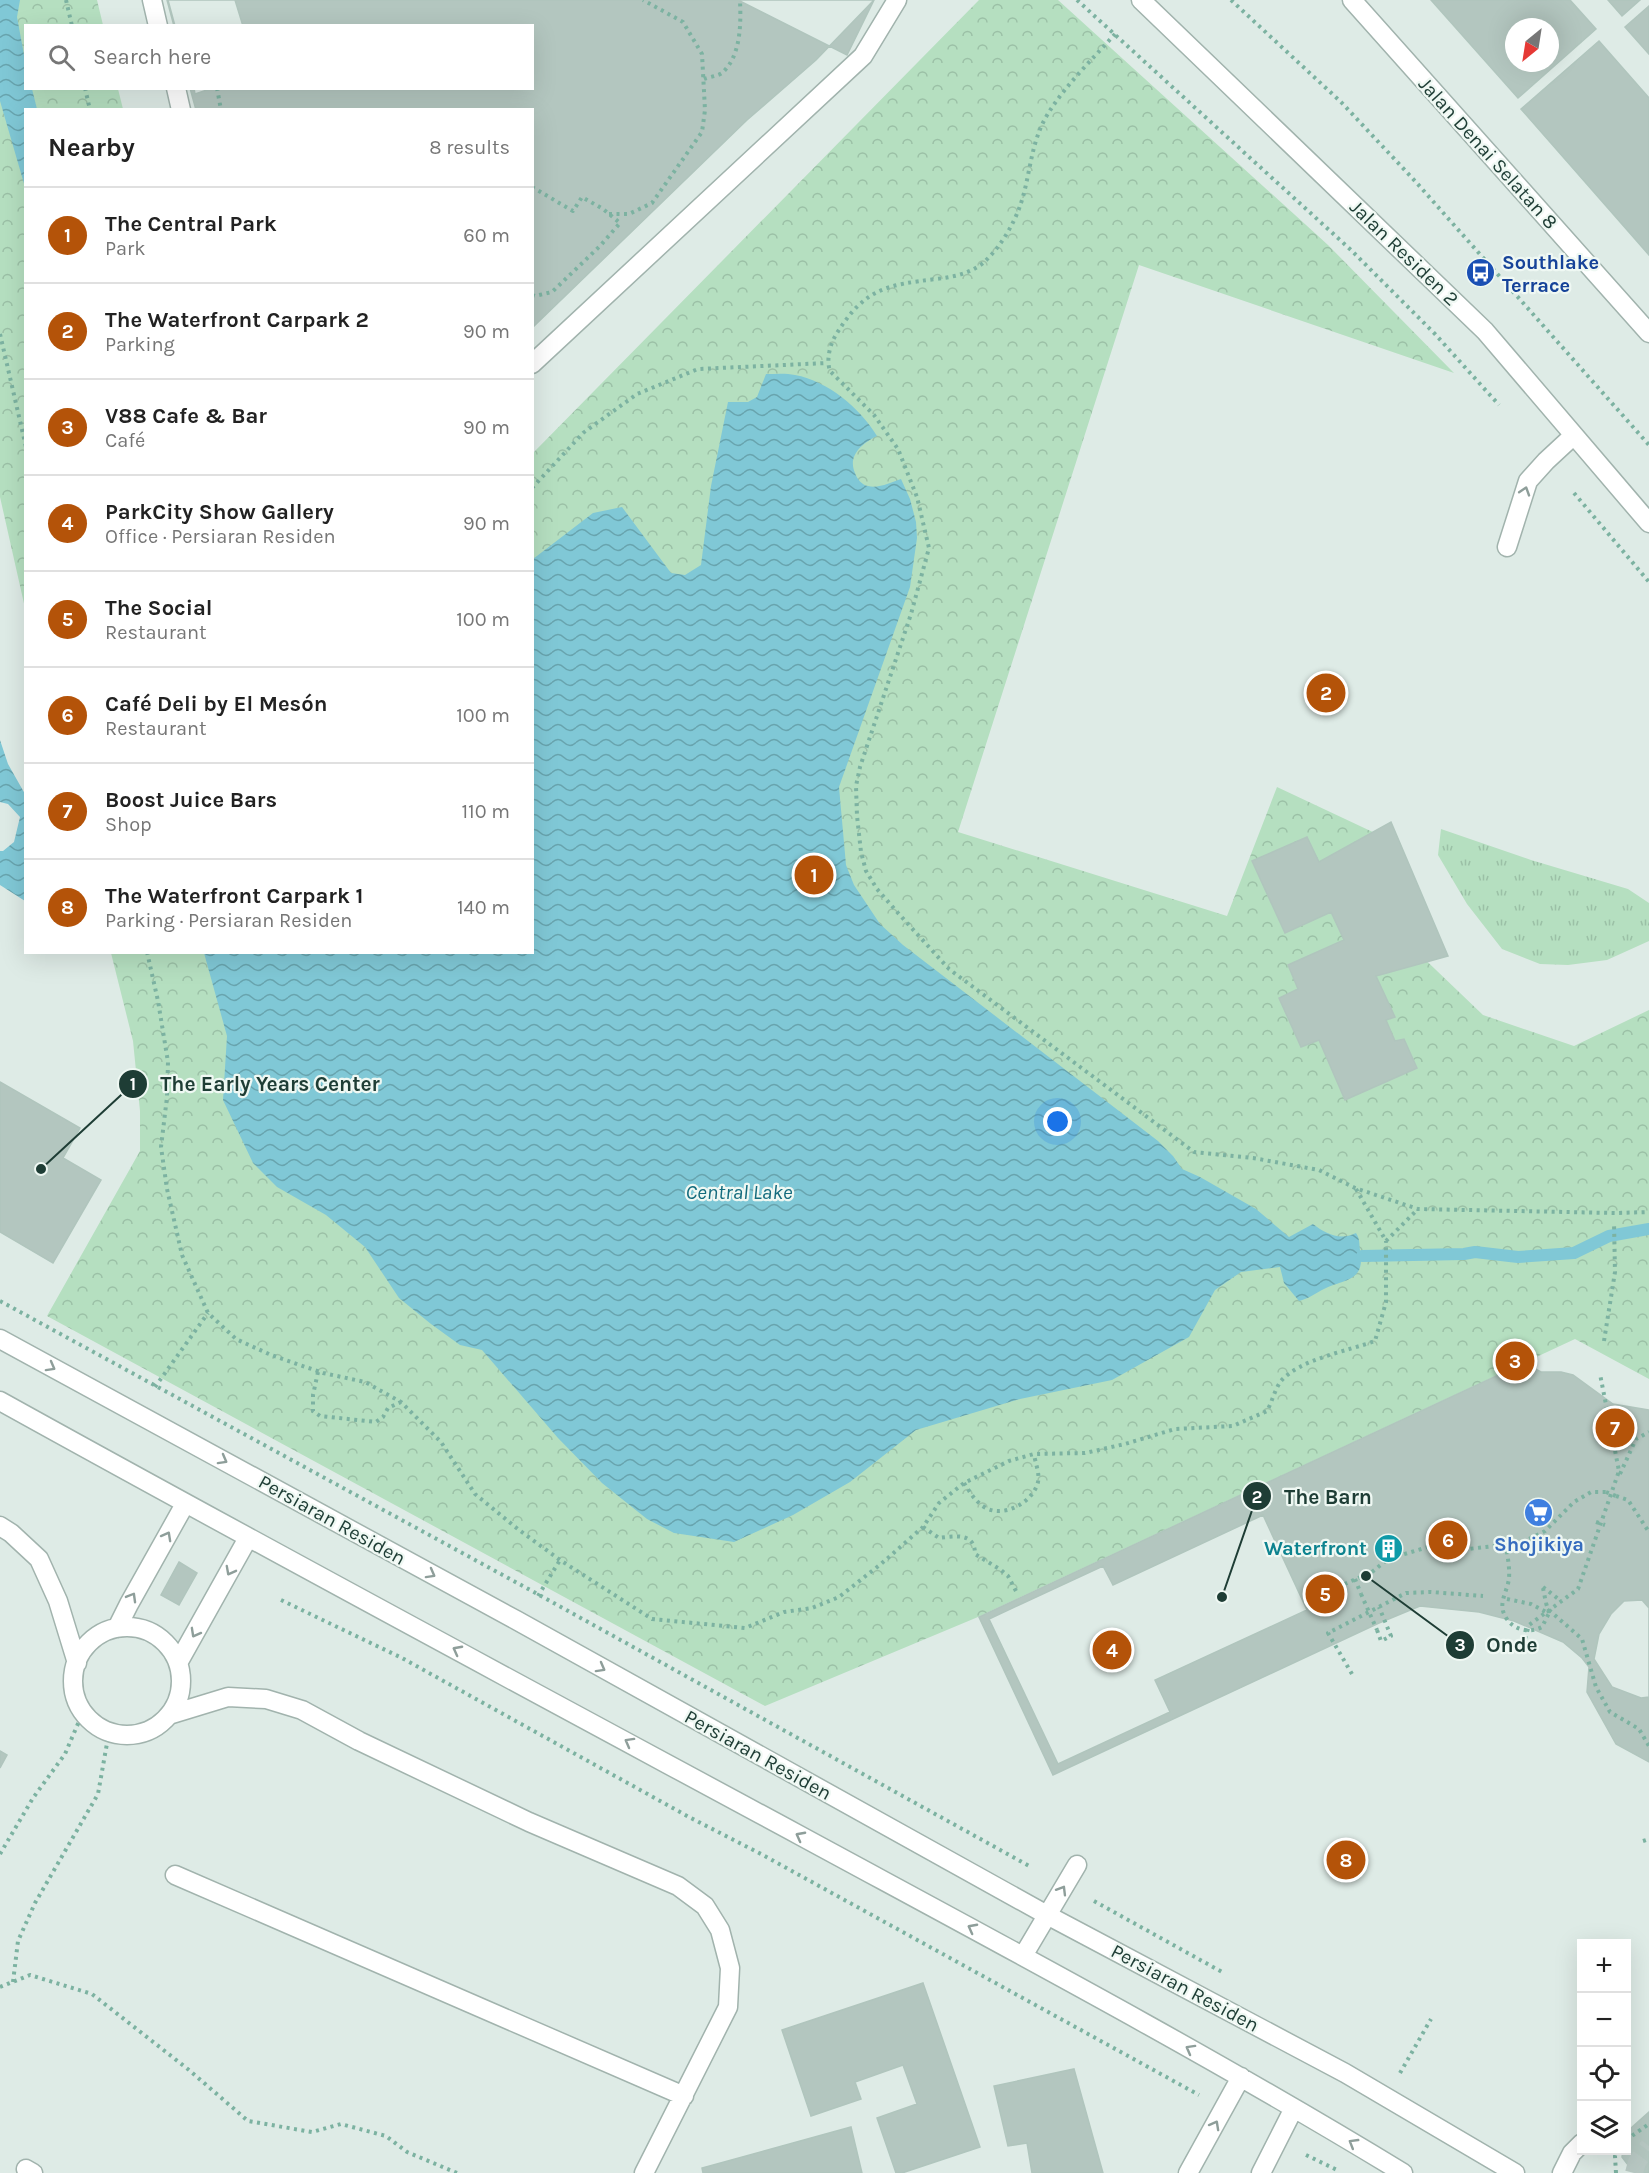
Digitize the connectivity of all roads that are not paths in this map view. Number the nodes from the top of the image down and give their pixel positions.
1 (152, 0) edge
2 (897, 0) edge
3 (1141, 0) edge
4 (1352, 0) edge
5 (158, 24) edge
6 (177, 90) edge
7 (181, 108) edge
8 (1649, 333) edge
9 (534, 362) edge
10 (1573, 436) junction
11 (1649, 523) edge
12 (1507, 547) dead end
13 (0, 1339) edge
14 (0, 1401) edge
15 (185, 1504) junction
16 (0, 1526) edge
17 (248, 1538) junction
18 (117, 1628) junction
19 (178, 1662) junction
20 (77, 1663) junction
21 (169, 1715) junction
22 (1077, 1865) dead end
23 (175, 1875) dead end
24 (1047, 1915) junction
25 (1023, 1956) junction
26 (1241, 2077) junction
27 (684, 2096) junction
28 (1294, 2108) junction
29 (1577, 2147) edge
30 (644, 2173) edge
31 (1188, 2173) edge
32 (1261, 2173) edge
33 (1403, 2173) edge
34 (1515, 2173) edge
35 (1562, 2173) edge

1 - 5 street
2 - 9 street
3 - 10 street, Jalan Residen 2
4 - 8 street, Jalan Denai Selatan 8
6 - 7 street
10 - 11 street, Jalan Residen 2
12 -> 10 street
13 -> 24 street, Persiaran Residen
14 - 15 street
15 - 17 street
18 -> 15 street
16 - 20 street
17 -> 19 street
25 -> 17 street
18 - 19 street
18 - 20 street
19 - 21 street
20 - 21 street
21 - 27 street
24 -> 22 street
23 - 27 street
24 - 25 street
24 - 34 street, Persiaran Residen
26 -> 25 street
26 - 28 street
31 -> 26 street
27 - 30 street
28 - 32 street
33 -> 28 street
29 - 35 street

